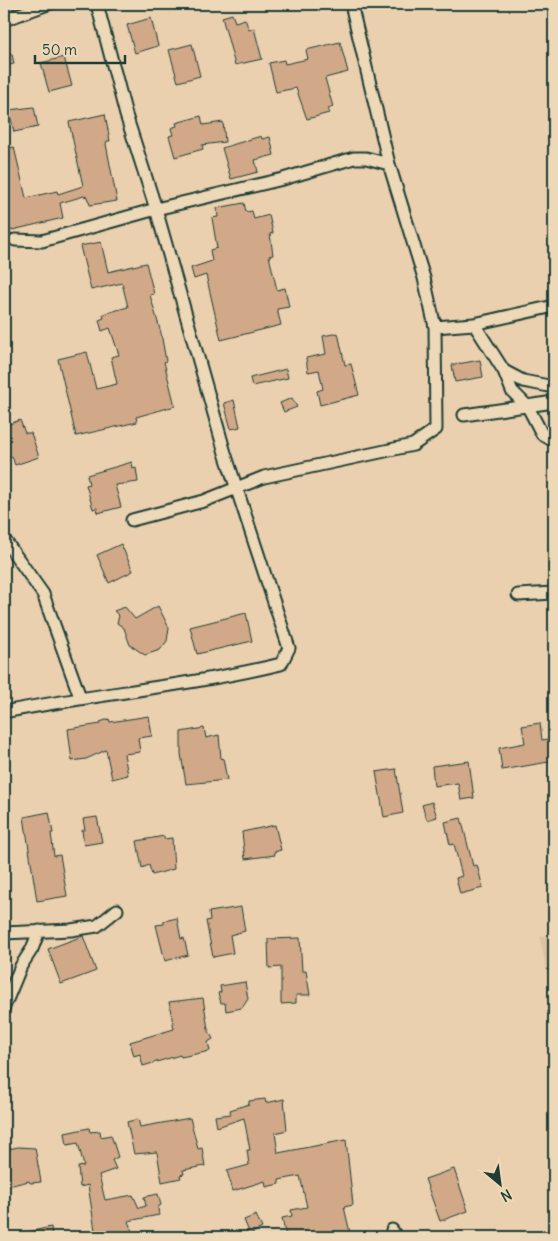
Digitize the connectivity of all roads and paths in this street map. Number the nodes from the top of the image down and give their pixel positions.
1 (4, 4) edge
2 (48, 4) edge
3 (97, 4) edge
4 (351, 4) edge
5 (7, 19) edge
6 (389, 164) junction
7 (156, 208) junction
8 (14, 240) dead end
9 (554, 307) edge
10 (474, 324) junction
11 (435, 327) junction
12 (504, 371) junction
13 (554, 387) edge
14 (554, 402) edge
15 (528, 407) junction
16 (464, 415) dead end
17 (554, 441) edge
18 (236, 490) junction
19 (132, 520) dead end
20 (4, 539) edge
21 (554, 593) edge
22 (518, 595) dead end
23 (80, 697) junction
24 (4, 712) edge
25 (117, 910) dead end
26 (39, 931) junction
27 (4, 933) edge
28 (4, 1007) edge

1 - 5 street
2 - 5 street
3 - 7 street
4 - 6 street
6 - 7 street
6 - 11 street
7 - 8 street
7 - 18 street
9 - 10 street
10 - 11 street
10 - 12 street
11 - 18 street
12 - 13 street
12 - 15 street
14 - 15 street
15 - 16 street
15 - 17 street
18 - 19 street
18 - 23 street
20 - 23 street
21 - 22 street
23 - 24 street
25 - 26 street
26 - 27 street
26 - 28 street

